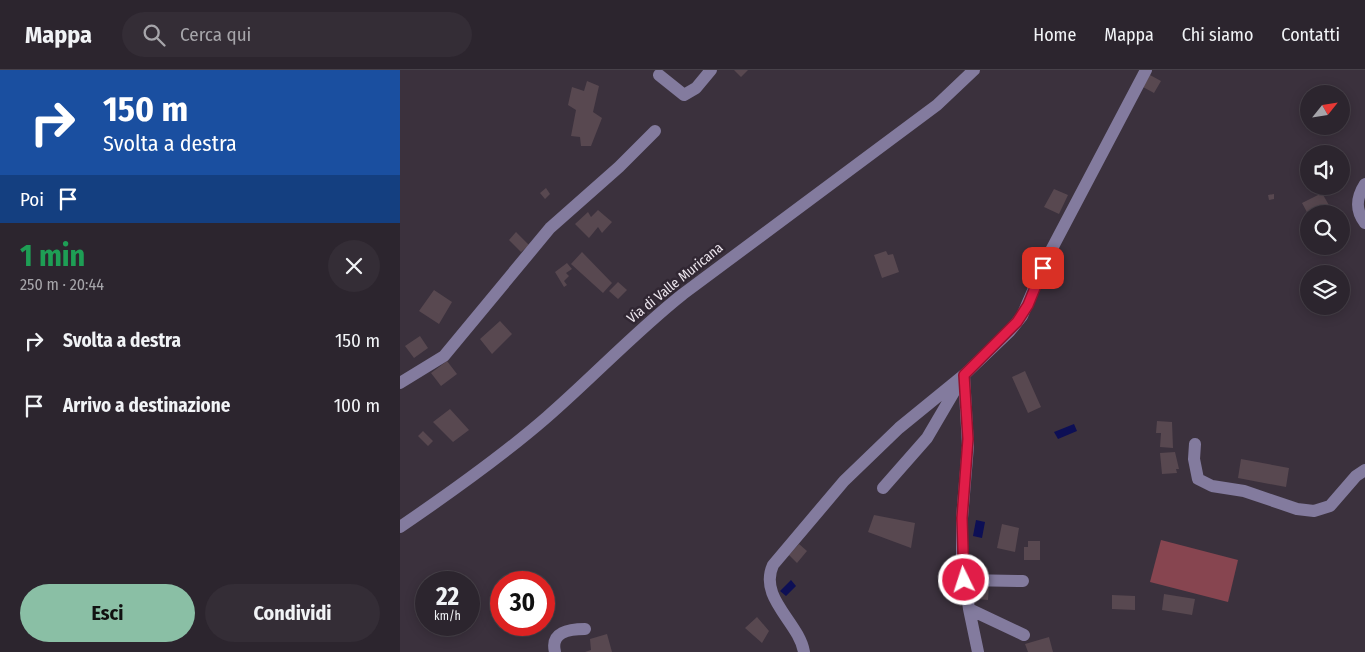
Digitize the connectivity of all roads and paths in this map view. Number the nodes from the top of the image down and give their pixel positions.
1 (711, 70) edge
2 (974, 70) edge
3 (1146, 70) edge
4 (659, 75) dead end
5 (655, 131) dead end
6 (1365, 184) edge
7 (1365, 223) edge
8 (964, 375) junction
9 (400, 383) edge
10 (1195, 444) dead end
11 (1365, 470) edge
12 (883, 488) dead end
13 (400, 527) edge
14 (964, 580) junction
15 (1023, 581) dead end
16 (969, 609) junction
17 (585, 629) dead end
18 (1024, 636) dead end
19 (556, 652) edge
20 (804, 652) edge
21 (978, 652) edge

1 - 4 street
2 - 13 street, Via di Valle Muricana
3 - 8 street
5 - 9 street
6 - 7 street
8 - 12 street
8 - 14 street
8 - 20 street
10 - 11 street
14 - 15 street
14 - 16 street
16 - 18 street
16 - 21 street
17 - 19 street

